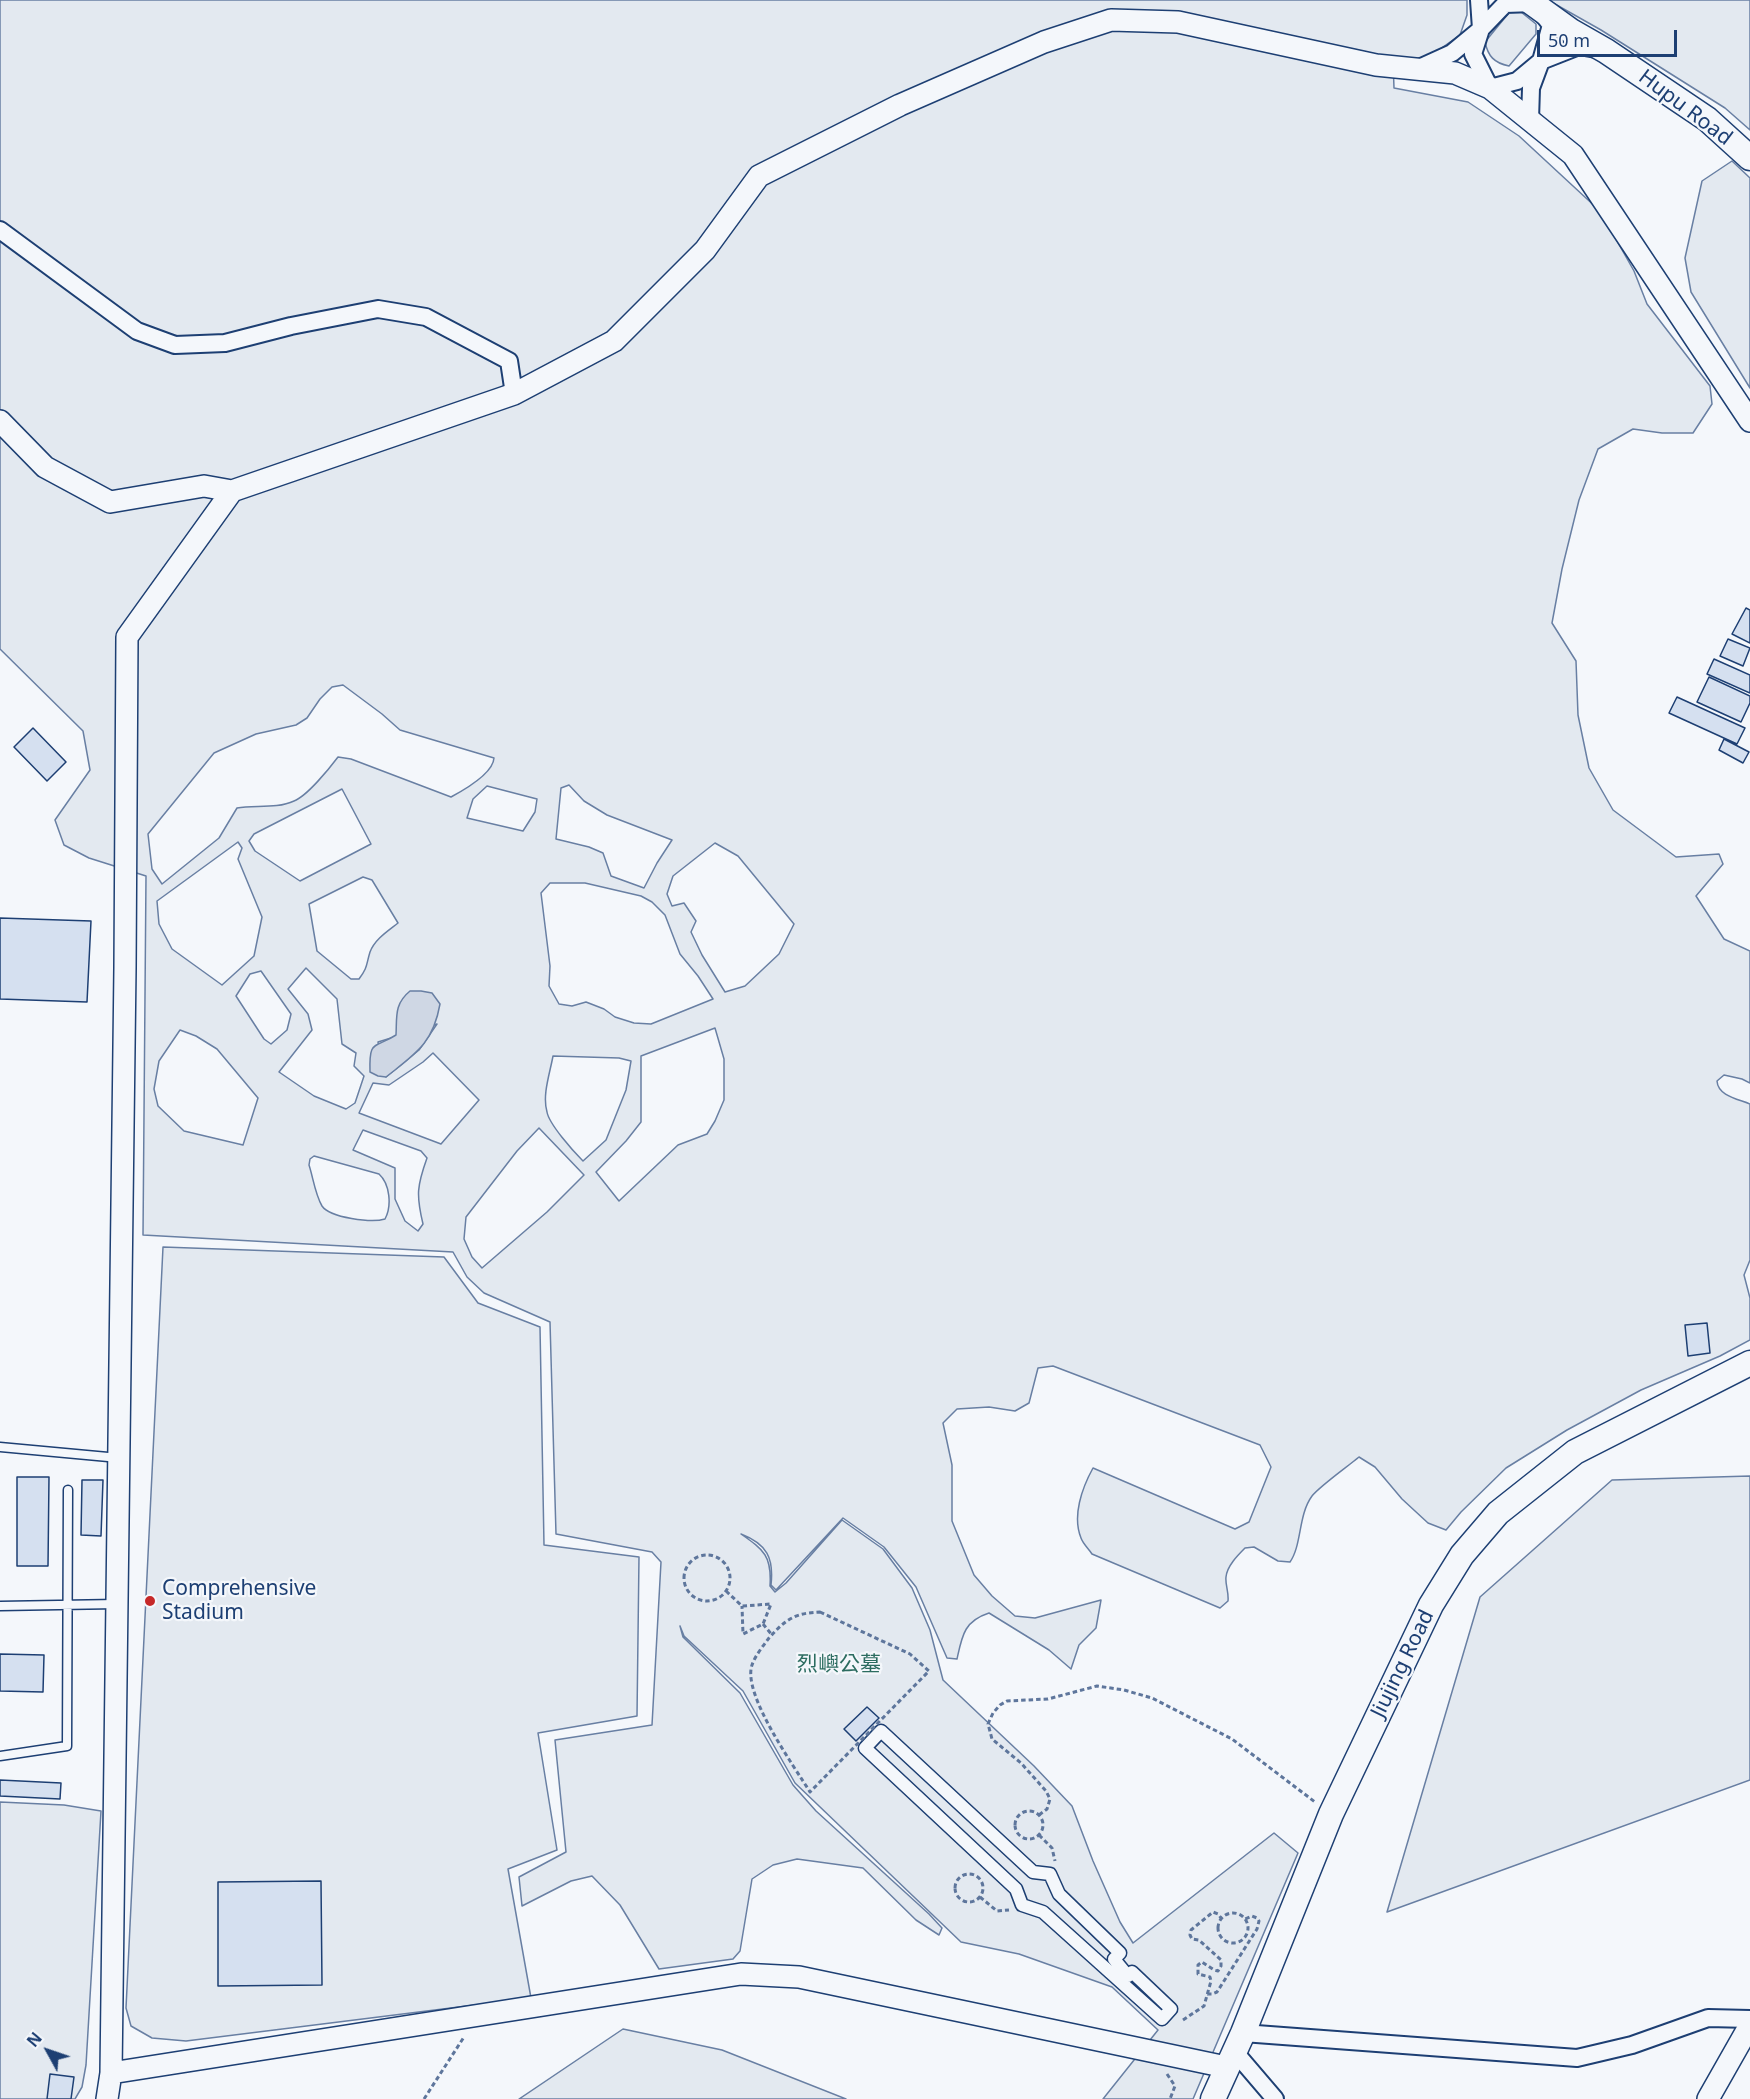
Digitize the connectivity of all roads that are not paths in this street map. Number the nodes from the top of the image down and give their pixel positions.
1 (1479, 0) edge
2 (1531, 2) edge
3 (1481, 29) junction
4 (1606, 51) junction
5 (1541, 61) junction
6 (1419, 68) junction
7 (1490, 88) junction
8 (1530, 120) junction
9 (1750, 158) edge
10 (0, 230) edge
11 (514, 394) junction
12 (0, 421) edge
13 (1750, 421) edge
14 (232, 491) junction
15 (1750, 1363) edge
16 (0, 1447) edge
17 (119, 1458) junction
18 (68, 1490) dead end
19 (117, 1604) junction
20 (0, 1606) edge
21 (68, 1606) junction
22 (0, 1756) edge
23 (1050, 1874) joint
24 (1750, 2019) edge
25 (1750, 2025) edge
26 (1234, 2050) junction
27 (111, 2073) junction
28 (107, 2099) edge
29 (1213, 2099) edge
30 (1275, 2099) edge
31 (1708, 2099) edge

1 - 3 street
2 - 3 street
2 - 4 main road, Hupu Road
2 - 5 street
3 - 6 street
3 - 7 street
4 - 5 street
4 - 9 main road, Hupu Road
5 - 7 street
5 - 8 street
6 - 7 street
6 - 11 street
7 - 8 street
8 - 13 street
10 - 11 street
11 - 14 street
12 - 14 street
14 - 17 street
15 - 26 main road, Jiujing Road
16 - 17 lane
17 - 19 street
18 - 21 lane
19 - 21 lane
19 - 27 street
20 - 21 lane
21 - 22 lane
23 - 23 street
24 - 26 street
25 - 31 street
26 - 27 street
26 - 29 main road, Jiujing Road
26 - 30 street
27 - 28 street

